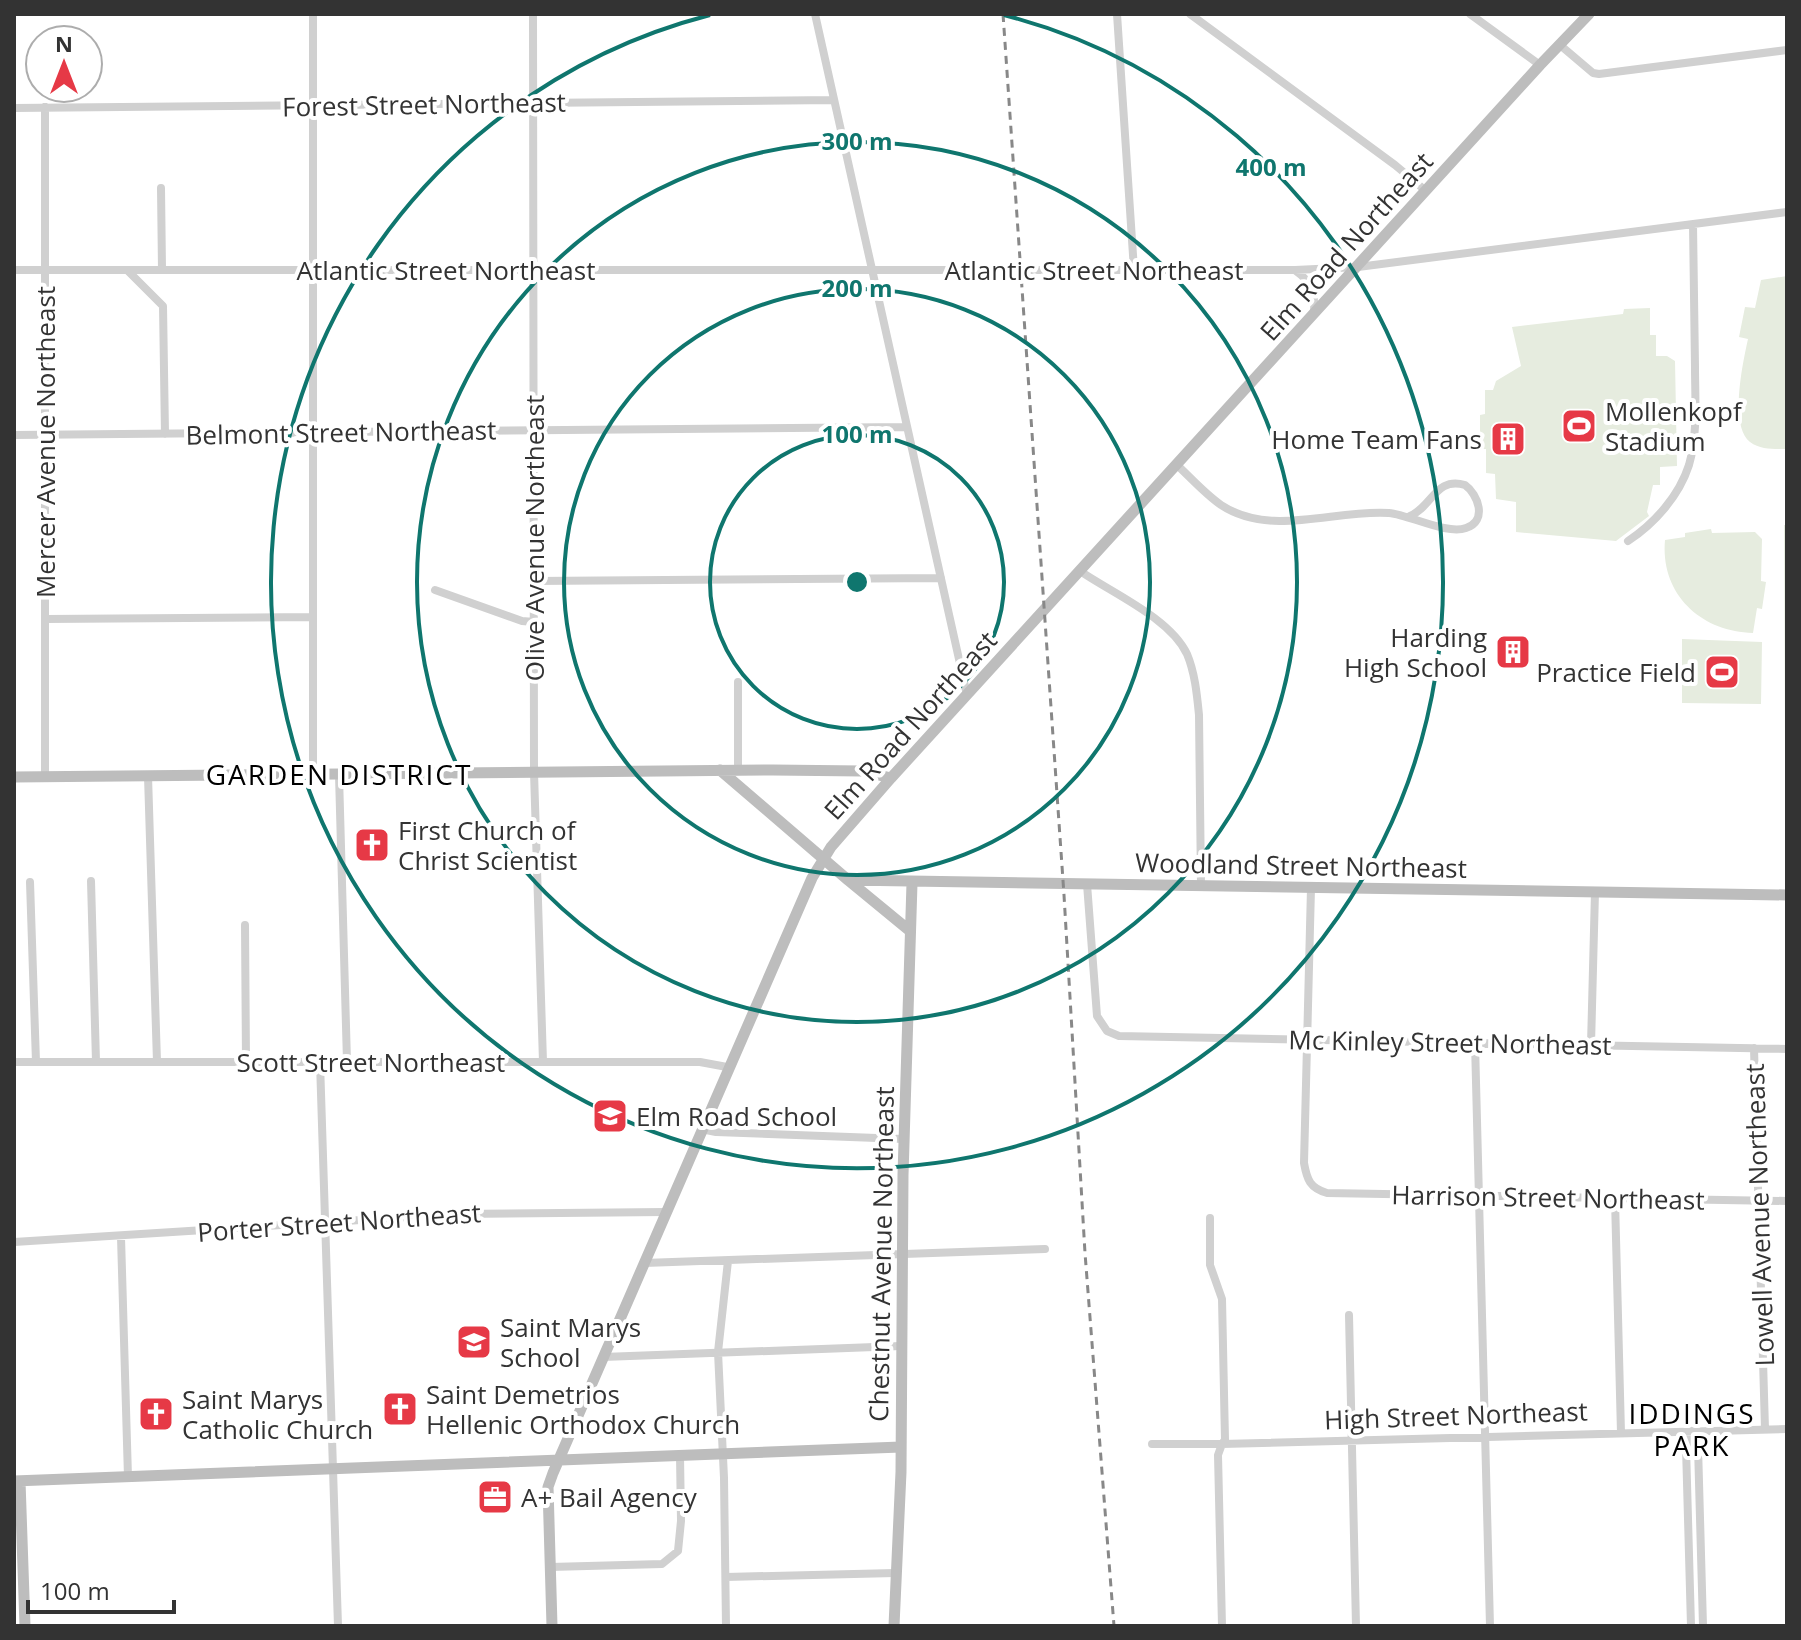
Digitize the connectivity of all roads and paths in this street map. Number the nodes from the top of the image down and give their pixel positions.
1 (313, 14) edge
2 (533, 14) edge
3 (815, 14) edge
4 (1117, 14) edge
5 (1190, 14) edge
6 (1470, 14) edge
7 (1589, 14) edge
8 (1560, 45) junction
9 (1787, 50) edge
10 (1540, 65) junction
11 (834, 100) junction
12 (533, 103) junction
13 (312, 105) junction
14 (45, 107) junction
15 (14, 108) edge
16 (161, 188) dead end
17 (1426, 191) junction
18 (1787, 212) edge
19 (1693, 224) junction
20 (1358, 267) junction
21 (14, 270) edge
22 (45, 270) junction
23 (162, 270) junction
24 (313, 270) junction
25 (533, 270) junction
26 (872, 270) junction
27 (1134, 270) junction
28 (1295, 270) junction
29 (128, 271) junction
30 (1314, 315) junction
31 (907, 427) junction
32 (534, 430) junction
33 (313, 432) junction
34 (45, 434) junction
35 (165, 434) junction
36 (14, 435) edge
37 (1176, 464) junction
38 (1410, 516) junction
39 (1628, 541) dead end
40 (1080, 571) junction
41 (941, 578) junction
42 (534, 581) junction
43 (435, 590) dead end
44 (313, 617) junction
45 (46, 619) junction
46 (534, 622) junction
47 (738, 682) dead end
48 (967, 695) junction
49 (720, 770) junction
50 (738, 770) junction
51 (534, 772) junction
52 (313, 775) junction
53 (339, 775) junction
54 (45, 776) junction
55 (148, 776) junction
56 (14, 777) edge
57 (891, 778) junction
58 (822, 858) junction
59 (848, 880) junction
60 (91, 881) dead end
61 (30, 882) dead end
62 (912, 883) junction
63 (1087, 884) junction
64 (1201, 886) junction
65 (1311, 888) junction
66 (1595, 892) junction
67 (1787, 895) edge
68 (245, 925) dead end
69 (910, 931) junction
70 (1308, 1039) junction
71 (1475, 1043) junction
72 (1591, 1045) junction
73 (1754, 1048) junction
74 (1787, 1049) edge
75 (14, 1062) edge
76 (36, 1062) junction
77 (96, 1062) junction
78 (157, 1062) junction
79 (246, 1062) junction
80 (320, 1062) junction
81 (347, 1062) junction
82 (543, 1062) junction
83 (727, 1067) junction
84 (701, 1129) junction
85 (904, 1139) junction
86 (1479, 1196) junction
87 (1615, 1199) junction
88 (1759, 1201) junction
89 (1787, 1201) edge
90 (665, 1212) junction
91 (1210, 1218) dead end
92 (325, 1222) junction
93 (121, 1237) junction
94 (14, 1242) edge
95 (1045, 1249) dead end
96 (902, 1253) junction
97 (728, 1261) junction
98 (644, 1263) junction
99 (1349, 1315) dead end
100 (901, 1346) junction
101 (718, 1352) junction
102 (603, 1357) junction
103 (1765, 1429) junction
104 (1787, 1429) edge
105 (1692, 1431) junction
106 (1621, 1433) junction
107 (1485, 1436) junction
108 (1351, 1440) junction
109 (1152, 1444) dead end
110 (1222, 1444) junction
111 (901, 1447) junction
112 (721, 1454) junction
113 (680, 1455) junction
114 (559, 1460) junction
115 (333, 1469) junction
116 (128, 1477) junction
117 (17, 1481) edge
118 (550, 1567) junction
119 (895, 1573) junction
120 (726, 1577) junction
121 (25, 1626) edge
122 (338, 1626) edge
123 (552, 1626) edge
124 (726, 1626) edge
125 (894, 1626) edge
126 (1222, 1626) edge
127 (1356, 1626) edge
128 (1490, 1626) edge
129 (1691, 1626) edge
130 (1703, 1626) edge

1 - 13 street
2 - 12 street, Olive Avenue Northeast
3 - 11 street
4 - 27 street
5 - 17 street
6 - 10 street
7 - 8 street, Elm Road Northeast
8 - 9 street
8 - 10 street, Elm Road Northeast
10 - 17 street, Elm Road Northeast
11 - 12 street, Forest Street Northeast
11 - 26 street
12 - 13 street, Forest Street Northeast
12 - 25 street, Olive Avenue Northeast
13 - 14 street, Forest Street Northeast
13 - 24 street
14 - 15 street, Forest Street Northeast
14 - 22 street, Mercer Avenue Northeast
16 - 23 street
17 - 20 street, Elm Road Northeast
18 - 19 street, Atlantic Street Northeast
19 - 20 street, Atlantic Street Northeast
19 - 39 street
20 - 28 street, Atlantic Street Northeast
20 - 30 street, Elm Road Northeast
21 - 22 street, Atlantic Street Northeast
22 - 29 street, Atlantic Street Northeast
22 - 34 street, Mercer Avenue Northeast
23 - 24 street, Atlantic Street Northeast
23 - 29 street, Atlantic Street Northeast
24 - 25 street, Atlantic Street Northeast
24 - 33 street
25 - 26 street, Atlantic Street Northeast
25 - 32 street, Olive Avenue Northeast
26 - 27 street, Atlantic Street Northeast
26 - 31 street
27 - 28 street, Atlantic Street Northeast
28 - 30 street
29 - 35 street
30 - 37 street, Elm Road Northeast
31 - 32 street, Belmont Street Northeast
31 - 41 street
32 - 33 street, Belmont Street Northeast
32 - 42 street, Olive Avenue Northeast
33 - 35 street, Belmont Street Northeast
33 - 44 street
34 - 35 street, Belmont Street Northeast
34 - 36 street, Belmont Street Northeast
34 - 45 street, Mercer Avenue Northeast
37 - 38 street
37 - 40 street, Elm Road Northeast
38 - 38 street
40 - 48 street, Elm Road Northeast
40 - 64 street
41 - 42 street
41 - 48 street
42 - 46 street, Olive Avenue Northeast
43 - 46 street
44 - 45 street
44 - 52 street
45 - 54 street, Mercer Avenue Northeast
46 - 51 street, Olive Avenue Northeast
47 - 50 street
48 - 57 street, Elm Road Northeast
49 - 50 street
49 - 51 street
49 - 58 street
50 - 57 street
51 - 53 street
51 - 82 street, Olive Avenue Northeast
52 - 53 street
52 - 55 street
53 - 81 street
54 - 55 street
54 - 56 street
55 - 78 street
57 - 58 street, Elm Road Northeast
58 - 59 street
58 - 83 street, Elm Road Northeast
59 - 62 street, Woodland Street Northeast
59 - 69 street
60 - 77 street
61 - 76 street
62 - 63 street, Woodland Street Northeast
62 - 69 street, Chestnut Avenue Northeast
63 - 64 street, Woodland Street Northeast
63 - 70 street, Mc Kinley Street Northeast
64 - 65 street, Woodland Street Northeast
65 - 66 street, Woodland Street Northeast
65 - 70 street
66 - 67 street, Woodland Street Northeast
66 - 72 street
68 - 79 street
69 - 85 street, Chestnut Avenue Northeast
70 - 71 street, Mc Kinley Street Northeast
70 - 86 street, Harrison Street Northeast
71 - 72 street, Mc Kinley Street Northeast
71 - 86 street
72 - 73 street, Mc Kinley Street Northeast
73 - 74 street, Mc Kinley Street Northeast
73 - 88 street, Lowell Avenue Northeast
75 - 76 street, Scott Street Northeast
76 - 77 street, Scott Street Northeast
77 - 78 street, Scott Street Northeast
78 - 79 street, Scott Street Northeast
79 - 80 street, Scott Street Northeast
80 - 81 street, Scott Street Northeast
80 - 92 street
81 - 82 street, Scott Street Northeast
82 - 83 street, Scott Street Northeast
83 - 84 street, Elm Road Northeast
84 - 85 street
84 - 90 street, Elm Road Northeast
85 - 96 street, Chestnut Avenue Northeast
86 - 87 street, Harrison Street Northeast
86 - 107 street
87 - 88 street, Harrison Street Northeast
87 - 106 street
88 - 89 street, Harrison Street Northeast
88 - 103 street, Lowell Avenue Northeast
90 - 92 street, Porter Street Northeast
90 - 98 street, Elm Road Northeast
91 - 110 street
92 - 93 street, Porter Street Northeast
92 - 115 street
93 - 94 street, Porter Street Northeast
93 - 116 street
95 - 96 street
96 - 97 street
96 - 100 street, Chestnut Avenue Northeast
97 - 98 street
97 - 101 street
98 - 102 street, Elm Road Northeast
99 - 108 street
100 - 101 street
100 - 111 street, Chestnut Avenue Northeast
101 - 102 street
101 - 112 street
102 - 114 street, Elm Road Northeast
103 - 104 street, High Street Northeast
103 - 105 street, High Street Northeast
105 - 106 street, High Street Northeast
105 - 129 street
105 - 130 street
106 - 107 street, High Street Northeast
107 - 108 street, High Street Northeast
107 - 128 street
108 - 110 street, High Street Northeast
108 - 127 street
109 - 110 street, High Street Northeast
110 - 126 street
111 - 112 street
111 - 119 street, Chestnut Avenue Northeast
112 - 113 street
112 - 120 street
113 - 114 street
113 - 118 street
114 - 115 street
114 - 118 street, Elm Road Northeast
115 - 116 street
115 - 122 street
116 - 117 street
117 - 121 street
118 - 123 street, Elm Road Northeast
119 - 120 street
119 - 125 street, Chestnut Avenue Northeast
120 - 124 street

